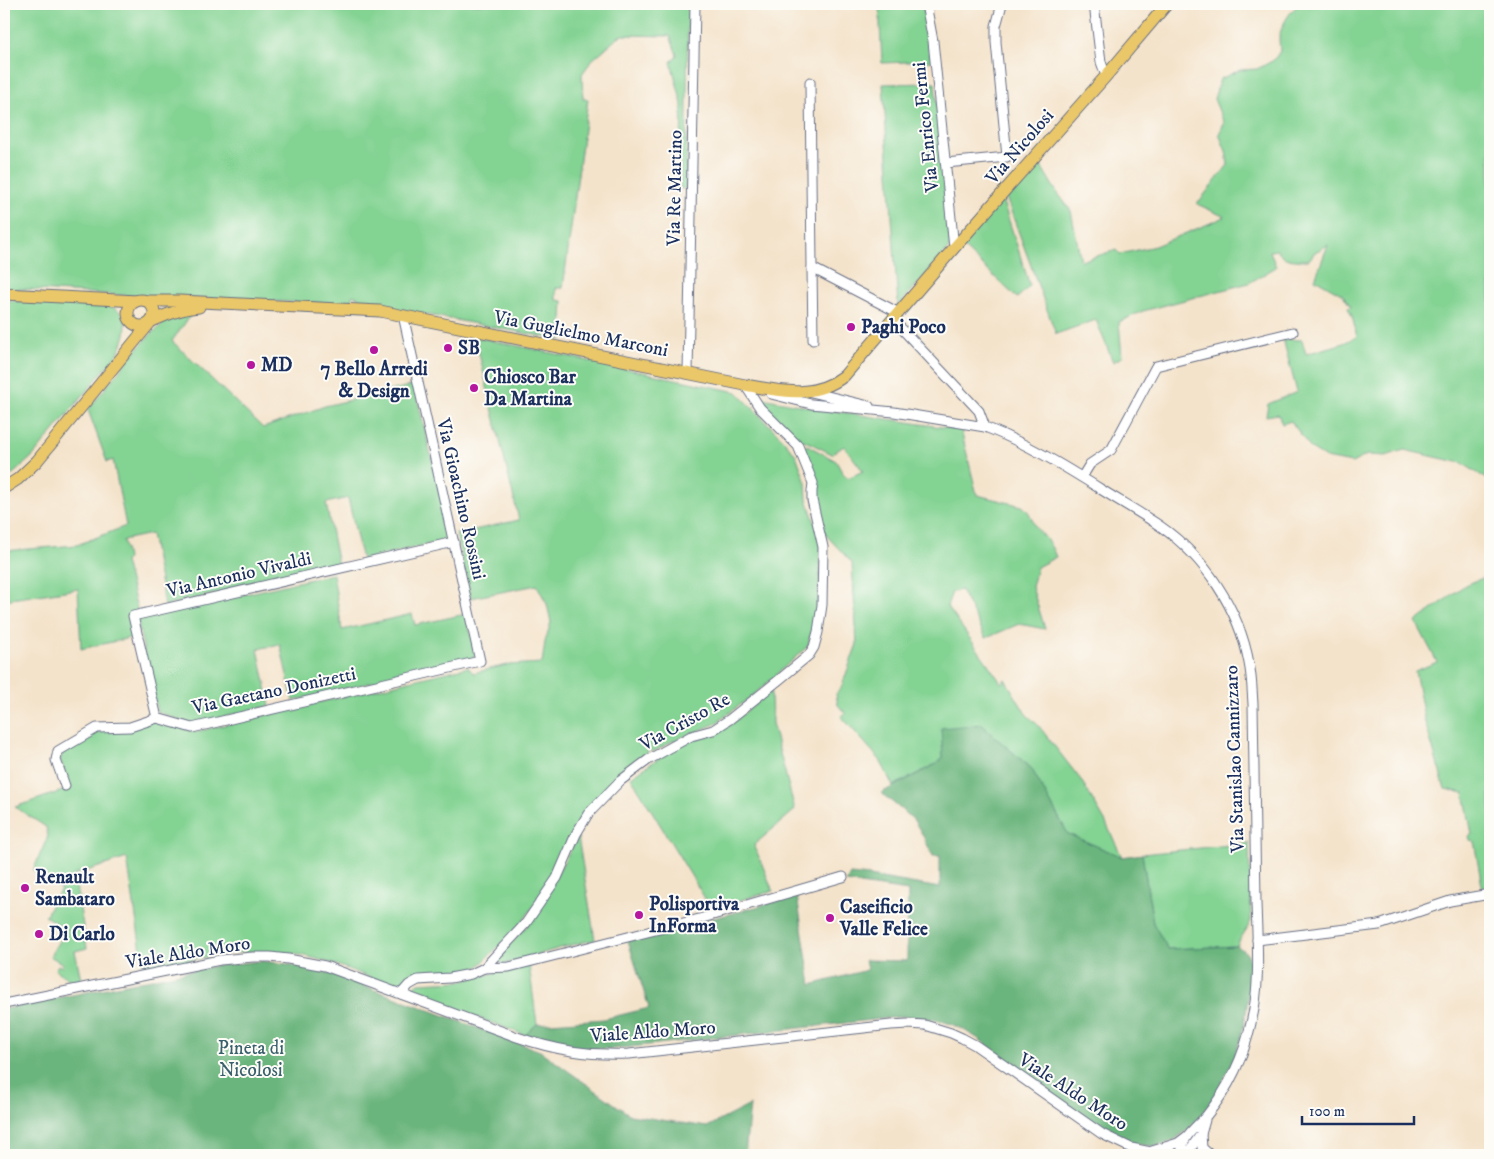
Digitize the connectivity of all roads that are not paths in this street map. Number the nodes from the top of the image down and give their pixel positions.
1 (695, 4) edge
2 (926, 4) edge
3 (1002, 4) edge
4 (1094, 4) edge
5 (1167, 4) edge
6 (1106, 76) junction
7 (810, 82) dead end
8 (946, 163) junction
9 (954, 248) junction
10 (812, 268) junction
11 (4, 294) edge
12 (76, 298) junction
13 (142, 301) junction
14 (234, 305) junction
15 (403, 316) junction
16 (129, 317) junction
17 (895, 317) junction
18 (151, 323) junction
19 (1293, 332) dead end
20 (813, 340) dead end
21 (118, 360) junction
22 (688, 373) junction
23 (745, 385) junction
24 (810, 391) junction
25 (894, 412) junction
26 (985, 427) junction
27 (1082, 477) junction
28 (4, 488) edge
29 (454, 542) junction
30 (480, 661) joint
31 (157, 718) junction
32 (65, 786) dead end
33 (843, 876) dead end
34 (1490, 894) edge
35 (1257, 940) junction
36 (484, 968) junction
37 (401, 994) junction
38 (4, 1004) edge
39 (1207, 1115) junction
40 (1201, 1134) junction
41 (1186, 1137) junction
42 (1146, 1152) junction
43 (1166, 1155) edge
44 (1182, 1155) edge
45 (1186, 1155) edge
46 (1210, 1155) edge

1 - 22 street, Via Re Martino
2 - 8 street, Via Enrico Fermi
3 - 8 street
4 - 6 street
5 - 6 main road, Via Nicolosi
6 - 9 main road, Via Nicolosi
7 - 10 street
8 - 9 street, Via Enrico Fermi
9 - 17 main road, Via Nicolosi
10 - 17 street
10 - 20 street
11 - 12 main road
12 - 13 main road
12 - 16 main road
13 - 14 main road
13 - 16 main road
13 - 18 main road
14 - 15 main road, Via Guglielmo Marconi
14 - 18 main road
15 - 22 main road, Via Guglielmo Marconi
15 - 29 street, Via Gioachino Rossini
16 - 18 main road
16 - 21 main road
17 - 24 main road, Via Guglielmo Marconi
17 - 26 street
18 - 21 main road
19 - 27 street
21 - 28 main road
22 - 23 main road, Via Guglielmo Marconi
23 - 24 main road, Via Guglielmo Marconi
23 - 25 street
23 - 36 street, Via Cristo Re
24 - 25 street
25 - 26 street, Via Stanislao Cannizzaro
26 - 27 street, Via Stanislao Cannizzaro
27 - 35 street, Via Stanislao Cannizzaro
29 - 30 street, Via Gioachino Rossini
29 - 31 street, Via Antonio Vivaldi
30 - 31 street, Via Gaetano Donizetti
31 - 32 street
33 - 36 street
34 - 35 street
35 - 39 street, Via Stanislao Cannizzaro
36 - 37 street, Via Cristo Re
37 - 38 street, Viale Aldo Moro
37 - 42 street, Viale Aldo Moro
39 - 40 street
39 - 41 street
40 - 45 street
40 - 46 street
41 - 42 street
41 - 44 street
42 - 43 street, Viale Aldo Moro

